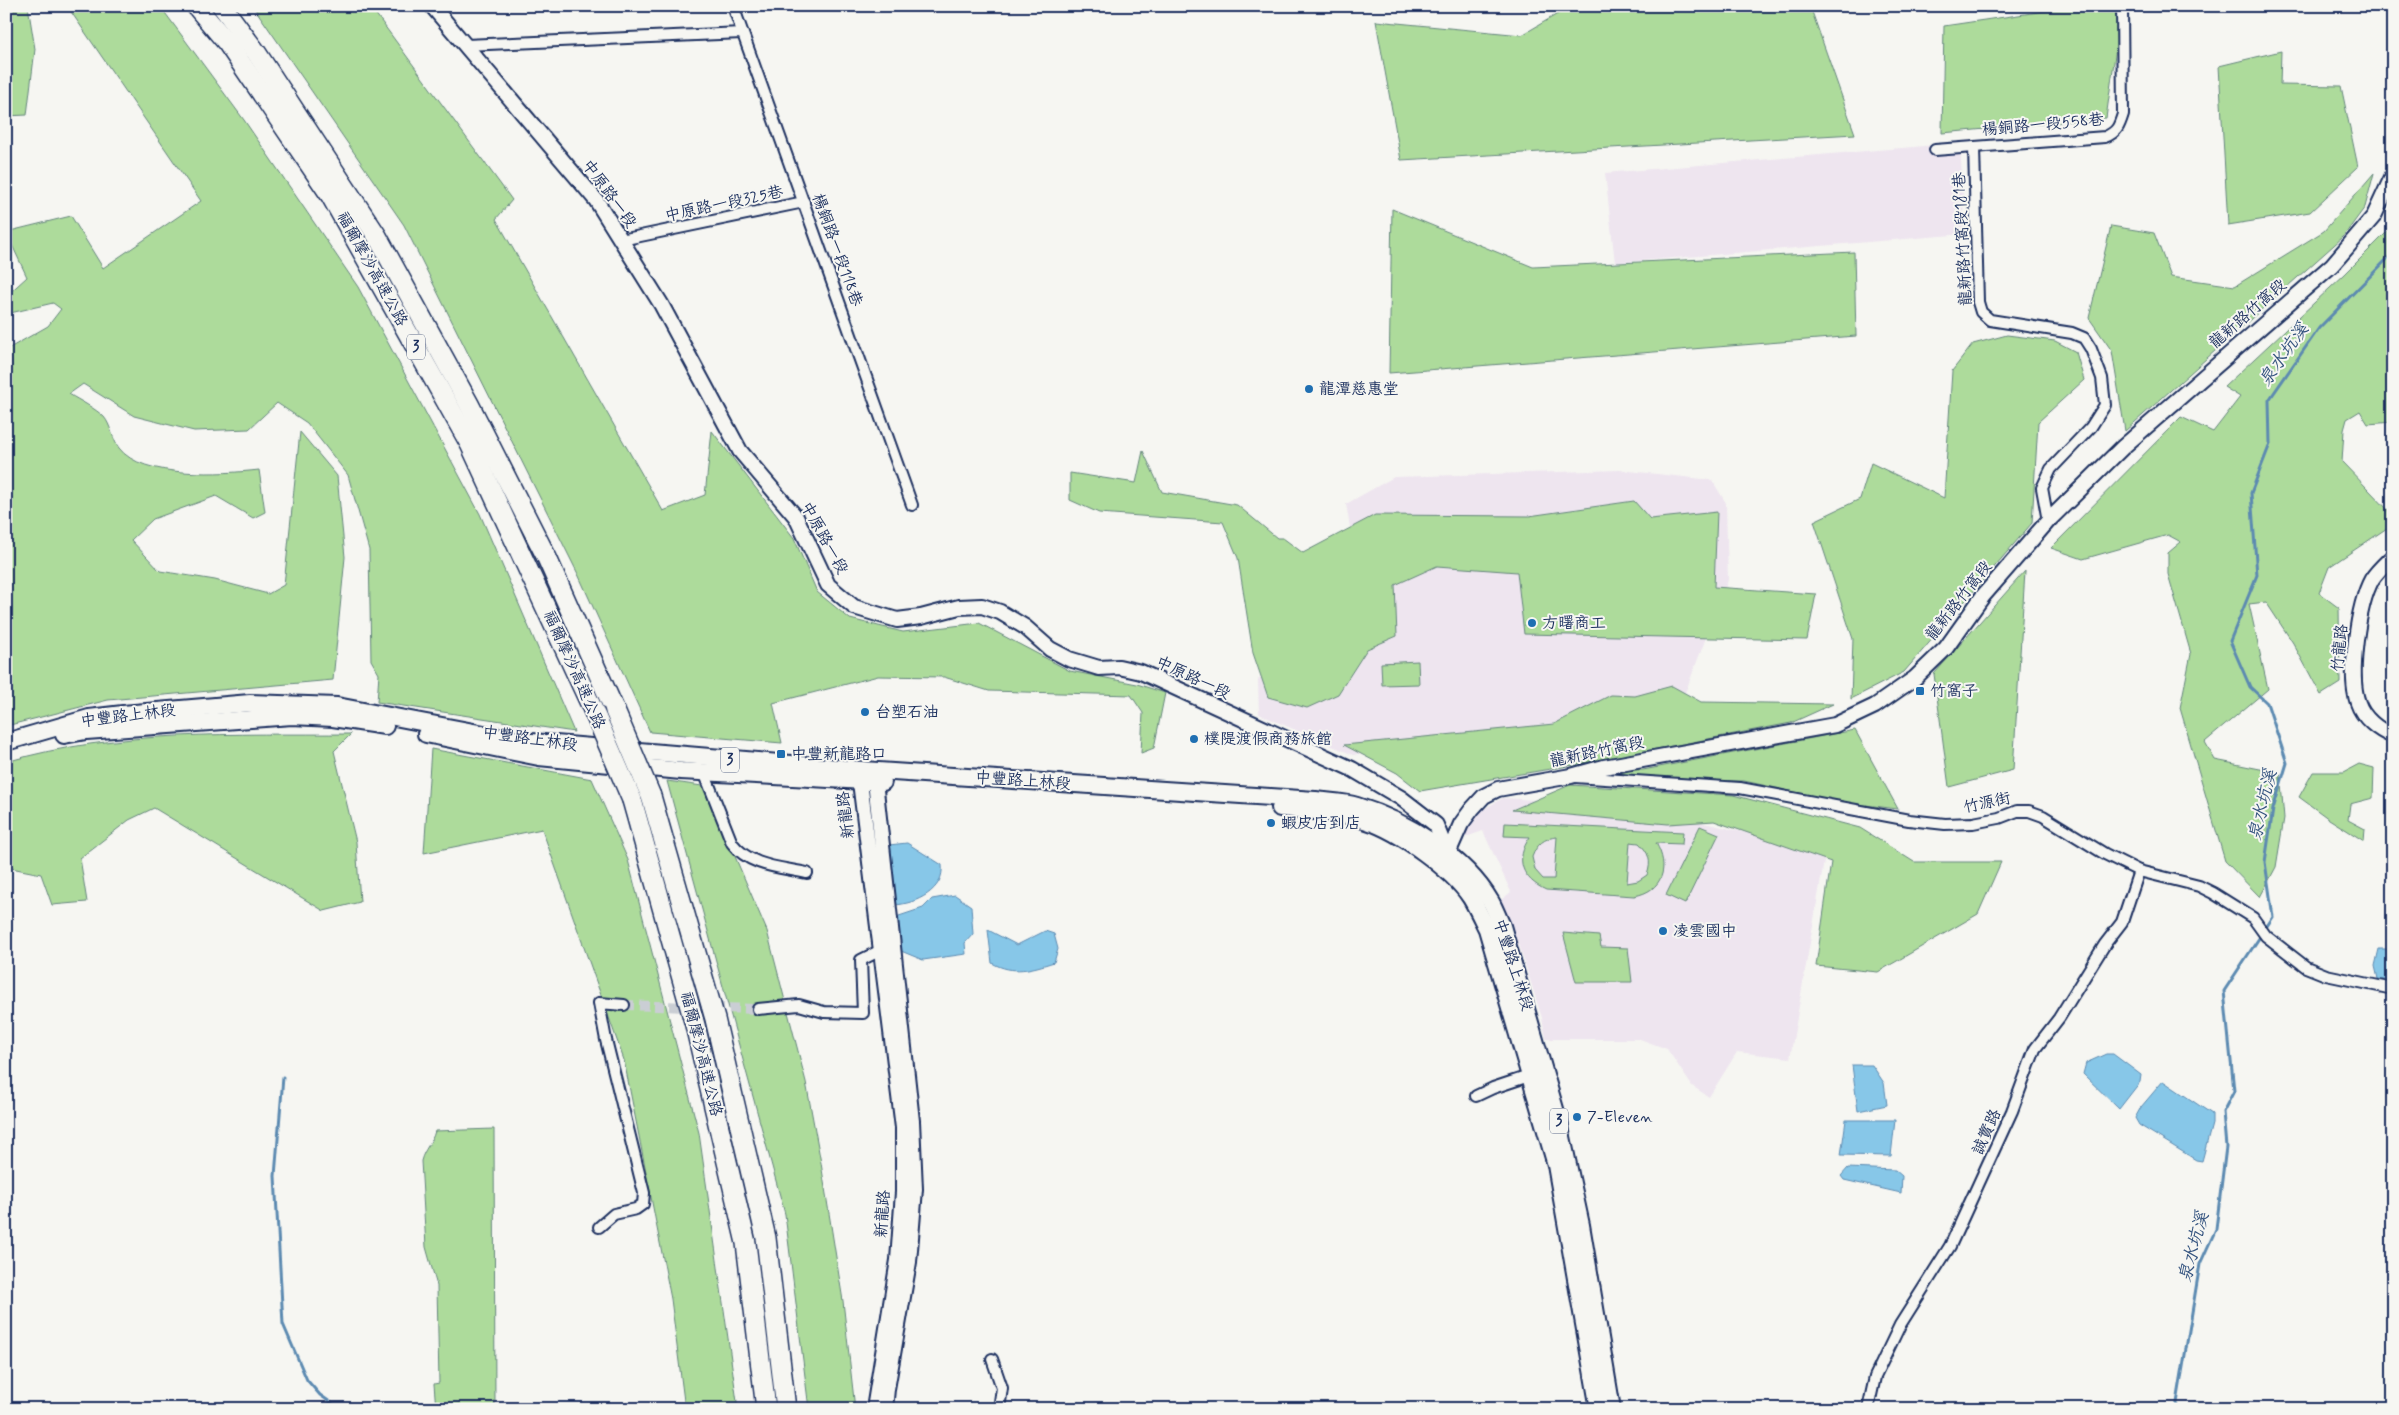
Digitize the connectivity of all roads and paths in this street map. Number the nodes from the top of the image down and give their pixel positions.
1 (196, 6) edge
2 (222, 6) edge
3 (432, 6) edge
4 (734, 6) edge
5 (2122, 6) edge
6 (742, 32) junction
7 (466, 45) junction
8 (1974, 147) junction
9 (1935, 150) dead end
10 (2393, 175) edge
11 (804, 202) junction
12 (621, 240) junction
13 (912, 505) dead end
14 (2048, 520) junction
15 (2393, 556) edge
16 (2393, 736) edge
17 (6, 742) edge
18 (6, 750) edge
19 (704, 772) junction
20 (1571, 776) junction
21 (866, 778) junction
22 (1444, 860) junction
23 (2139, 871) junction
24 (807, 872) dead end
25 (880, 950) junction
26 (2393, 988) edge
27 (624, 1005) tunnel mouth
28 (758, 1008) tunnel mouth
29 (1529, 1076) junction
30 (1476, 1096) dead end
31 (599, 1227) dead end
32 (992, 1359) dead end
33 (766, 1409) edge
34 (786, 1409) edge
35 (874, 1409) edge
36 (886, 1409) edge
37 (999, 1409) edge
38 (1599, 1409) edge
39 (1612, 1409) edge
40 (1868, 1409) edge

1 - 33 highway, 福爾摩沙高速公路 / 3, bridge
2 - 34 highway, 福爾摩沙高速公路 / 3, bridge
3 - 7 street, 中原路一段
4 - 6 street, 楊銅路一段118巷
5 - 8 street, 楊銅路一段558巷
6 - 7 street
6 - 11 street, 楊銅路一段118巷
7 - 12 street, 中原路一段
8 - 9 street, 楊銅路一段558巷
8 - 14 street, 龍新路竹窩段181巷
10 - 14 street, 龍新路竹窩段
11 - 12 street, 中原路一段325巷
11 - 13 street, 楊銅路一段118巷
12 - 22 street, 中原路一段
14 - 20 street, 龍新路竹窩段
15 - 16 street, 竹龍路
17 - 21 main road, 中豐路上林段 / 3
18 - 19 main road, 中豐路上林段 / 3
19 - 21 main road, 中豐路上林段 / 3
19 - 24 street
20 - 22 street, 龍新路竹窩段
20 - 23 street, 竹源街
21 - 22 main road, 中豐路上林段 / 3
21 - 25 street, 新龍路
21 - 36 street, 新龍路
22 - 29 main road, 中豐路上林段 / 3
22 - 39 main road, 中豐路上林段 / 3
23 - 26 street, 竹源街
23 - 40 street, 誠實路
25 - 28 street
25 - 35 street, 新龍路
27 - 31 street
29 - 30 street
29 - 38 main road, 中豐路上林段 / 3
32 - 37 street

